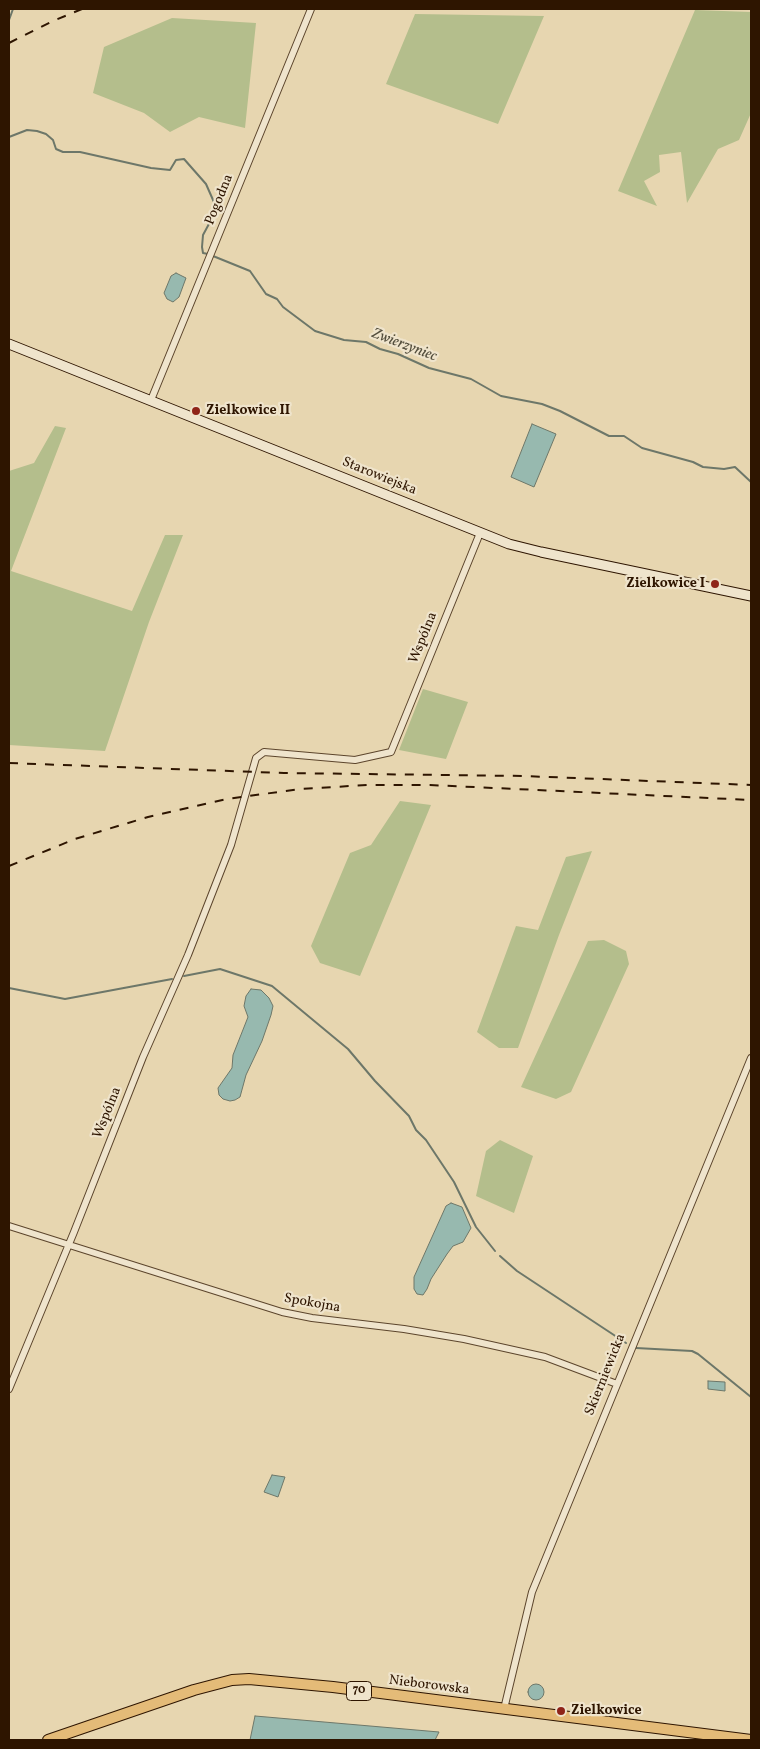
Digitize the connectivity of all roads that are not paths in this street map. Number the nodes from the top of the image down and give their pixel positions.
1 (311, 9) edge
2 (9, 344) edge
3 (151, 400) junction
4 (480, 533) junction
5 (751, 596) edge
6 (751, 1058) edge
7 (9, 1226) edge
8 (69, 1245) junction
9 (617, 1384) junction
10 (9, 1389) edge
11 (504, 1709) junction
12 (48, 1740) edge
13 (751, 1740) edge

1 - 3 street, Pogodna
2 - 3 street, Starowiejska
3 - 4 street, Starowiejska
4 - 5 street, Starowiejska
4 - 8 street, Wspólna
6 - 9 street, Skierniewicka
7 - 8 street, Spokojna
8 - 9 street, Spokojna
8 - 10 street, Wspólna
9 - 11 street, Skierniewicka
11 - 12 main road, Nieborowska / 70
11 - 13 main road, Nieborowska / 70

